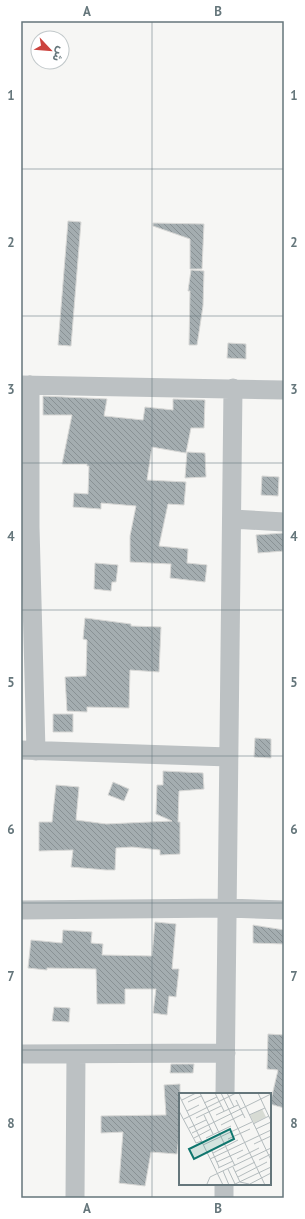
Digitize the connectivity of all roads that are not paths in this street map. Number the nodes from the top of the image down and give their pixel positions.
1 (26, 385) edge
2 (233, 388) junction
3 (284, 390) edge
4 (232, 519) junction
5 (284, 522) edge
6 (26, 527) edge
7 (29, 751) edge
8 (229, 757) junction
9 (227, 908) junction
10 (21, 910) edge
11 (284, 910) edge
12 (226, 1053) junction
13 (21, 1054) edge
14 (76, 1054) junction
15 (225, 1093) edge
16 (224, 1185) edge
17 (75, 1198) edge
18 (224, 1198) edge

1 - 2 street
1 - 6 street
2 - 3 street
2 - 4 street
4 - 5 street
4 - 8 street
6 - 7 street
7 - 8 street
8 - 9 street
9 - 10 street
9 - 11 street
9 - 12 street
12 - 14 street
12 - 15 street
13 - 14 street
14 - 17 street
16 - 18 street

